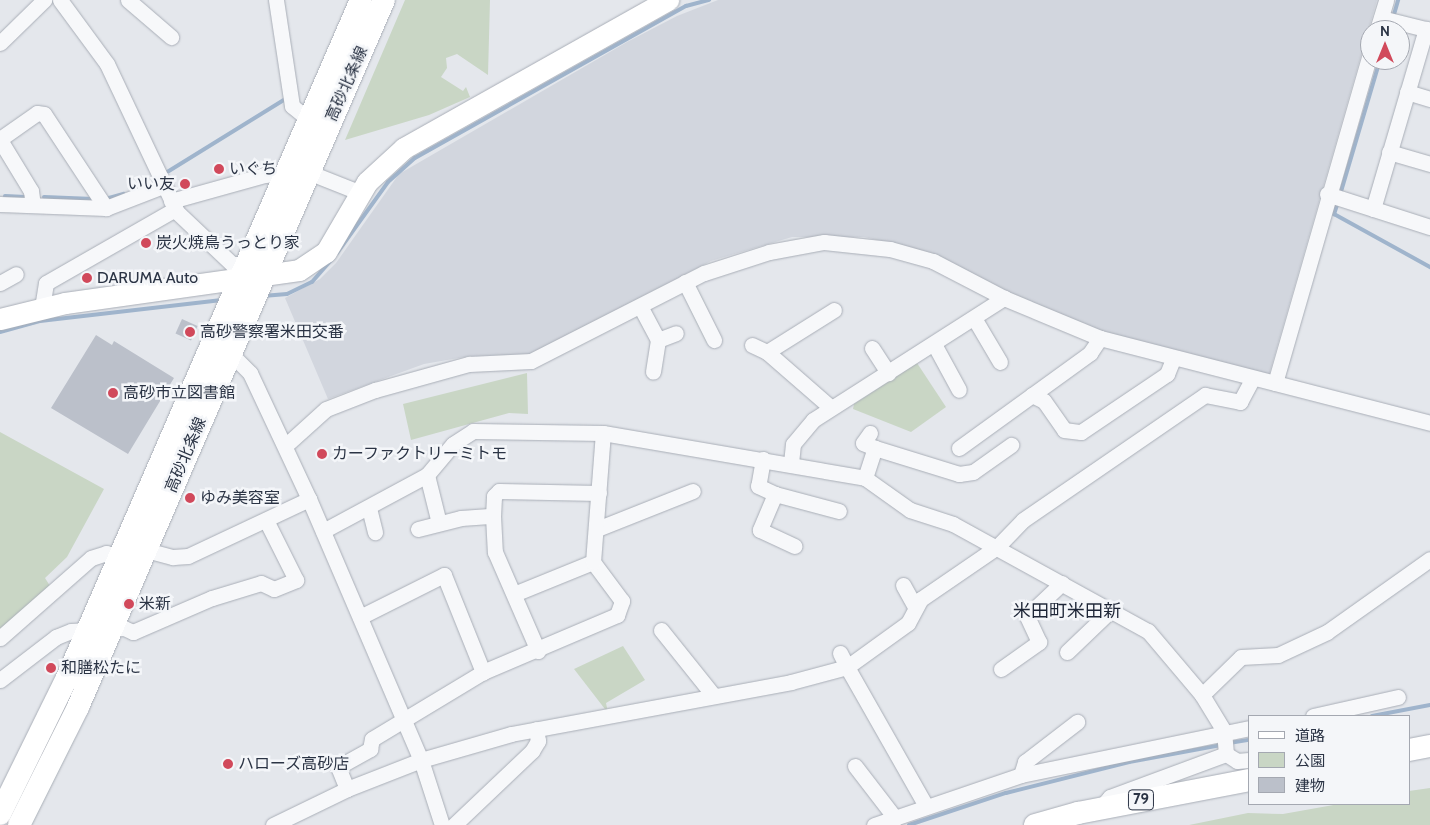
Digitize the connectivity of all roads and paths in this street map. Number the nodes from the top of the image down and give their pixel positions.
1 (44, 0) edge
2 (60, 0) edge
3 (128, 0) edge
4 (276, 0) edge
5 (360, 0) edge
6 (384, 0) edge
7 (668, 0) edge
8 (1386, 0) edge
9 (1386, 20) edge
10 (1410, 26) edge
11 (1428, 29) edge
12 (171, 37) dead end
13 (0, 43) edge
14 (1365, 70) edge
15 (1407, 92) junction
16 (1430, 99) edge
17 (308, 119) junction
18 (0, 139) edge
19 (1389, 152) junction
20 (1430, 164) edge
21 (308, 172) junction
22 (282, 174) junction
23 (163, 186) junction
24 (361, 193) junction
25 (1327, 194) junction
26 (32, 199) junction
27 (103, 201) junction
28 (0, 204) edge
29 (173, 205) junction
30 (1373, 209) junction
31 (1430, 227) edge
32 (242, 273) junction
33 (16, 274) dead end
34 (265, 278) junction
35 (685, 282) junction
36 (0, 283) edge
37 (1004, 298) junction
38 (640, 306) junction
39 (42, 308) junction
40 (834, 310) dead end
41 (974, 318) junction
42 (0, 319) edge
43 (676, 332) dead end
44 (1100, 338) junction
45 (658, 340) junction
46 (714, 340) dead end
47 (934, 344) junction
48 (752, 345) dead end
49 (221, 346) junction
50 (872, 348) dead end
51 (767, 352) junction
52 (1173, 358) junction
53 (1000, 362) dead end
54 (652, 372) dead end
55 (888, 373) junction
56 (1253, 378) junction
57 (1275, 383) junction
58 (959, 390) dead end
59 (1032, 395) junction
60 (830, 407) junction
61 (1430, 423) edge
62 (603, 433) junction
63 (870, 433) dead end
64 (1011, 445) dead end
65 (285, 446) junction
66 (876, 448) junction
67 (959, 448) dead end
68 (763, 459) junction
69 (791, 463) junction
70 (427, 475) junction
71 (865, 478) junction
72 (693, 491) dead end
73 (599, 493) junction
74 (775, 494) junction
75 (309, 499) junction
76 (369, 508) junction
77 (840, 511) dead end
78 (493, 516) junction
79 (266, 520) junction
80 (439, 523) junction
81 (418, 529) dead end
82 (597, 529) junction
83 (324, 531) junction
84 (375, 532) dead end
85 (795, 546) dead end
86 (997, 547) junction
87 (146, 550) junction
88 (117, 557) junction
89 (1430, 559) edge
90 (593, 562) junction
91 (1062, 583) junction
92 (903, 585) dead end
93 (514, 594) junction
94 (916, 608) junction
95 (1111, 610) junction
96 (360, 617) junction
97 (109, 630) junction
98 (661, 630) dead end
99 (85, 631) junction
100 (0, 638) edge
101 (538, 651) junction
102 (1067, 652) dead end
103 (840, 653) dead end
104 (847, 667) junction
105 (1000, 669) dead end
106 (483, 672) junction
107 (0, 680) edge
108 (713, 695) junction
109 (1202, 695) junction
110 (1398, 697) dead end
111 (1317, 715) edge
112 (405, 720) junction
113 (1077, 722) dead end
114 (1248, 728) edge
115 (536, 729) junction
116 (1224, 731) junction
117 (1430, 746) edge
118 (1410, 750) edge
119 (1226, 754) junction
120 (421, 760) junction
121 (1248, 760) edge
122 (855, 766) dead end
123 (1021, 775) junction
124 (1248, 780) edge
125 (347, 789) junction
126 (926, 806) junction
127 (1100, 808) junction
128 (0, 814) edge
129 (895, 818) junction
130 (19, 825) edge
131 (273, 825) edge
132 (442, 825) edge
133 (454, 825) edge
134 (874, 825) edge
135 (1035, 825) edge

1 - 13 street
2 - 23 street
3 - 12 street
4 - 17 street
5 - 17 main road, 高砂北条線
6 - 21 main road, 高砂北条線
7 - 24 street
8 - 9 street
10 - 11 street
11 - 15 street
14 - 25 street
15 - 16 street
15 - 19 street
17 - 22 main road, 高砂北条線
18 - 26 street
18 - 27 street
19 - 20 street
19 - 30 street
21 - 22 street
21 - 24 street
21 - 34 main road, 高砂北条線
22 - 29 street
22 - 32 main road, 高砂北条線
23 - 27 street
23 - 29 street
24 - 34 street
25 - 30 street
25 - 57 street
26 - 27 street
26 - 28 street
29 - 32 street
29 - 39 street
30 - 31 street
32 - 34 street
32 - 39 street
32 - 49 main road, 高砂北条線
33 - 36 street
34 - 49 main road, 高砂北条線
35 - 37 street
35 - 38 street
35 - 46 street
37 - 41 street
37 - 44 street
38 - 45 street
38 - 65 street
39 - 42 street
40 - 51 street
41 - 47 street
41 - 53 street
43 - 45 street
44 - 52 street
44 - 59 street
45 - 54 street
47 - 55 street
47 - 58 street
48 - 51 street
49 - 65 street
49 - 87 main road, 高砂北条線
49 - 88 main road, 高砂北条線
50 - 55 street
51 - 60 street
52 - 56 street
52 - 59 street
55 - 60 street
56 - 57 street
56 - 86 street
57 - 61 street
59 - 67 street
60 - 69 street
62 - 68 street
62 - 70 street
62 - 73 street
63 - 66 street
64 - 66 street
65 - 75 street
66 - 71 street
68 - 69 street
68 - 74 street
69 - 71 street
70 - 76 street
70 - 80 street
71 - 86 street
72 - 82 street
73 - 78 street
73 - 82 street
74 - 77 street
74 - 85 street
75 - 79 street
75 - 83 street
76 - 83 street
76 - 84 street
78 - 80 street
78 - 93 street
79 - 87 street
79 - 97 street
80 - 81 street
82 - 90 street
83 - 96 street
86 - 91 street
86 - 94 street
87 - 97 main road, 高砂北条線
88 - 99 main road, 高砂北条線
88 - 100 street
89 - 109 street
90 - 93 street
90 - 101 street
91 - 95 street
91 - 105 street
92 - 94 street
93 - 101 street
94 - 104 street
95 - 102 street
95 - 109 street
96 - 106 street
96 - 112 street
97 - 99 street
97 - 130 main road, 高砂北条線
98 - 108 street
99 - 107 street
99 - 128 main road, 高砂北条線
101 - 106 street
103 - 104 street
104 - 108 street
104 - 126 street
106 - 112 street
108 - 115 street
109 - 116 street
110 - 111 street
112 - 120 street
112 - 125 street
113 - 123 street
114 - 116 street
115 - 120 street
115 - 133 street
116 - 119 street
116 - 123 street
117 - 118 main road
119 - 121 street
119 - 127 street
120 - 125 street
120 - 132 street
122 - 129 street
123 - 126 street
124 - 127 main road, 79
125 - 131 street
126 - 129 street
127 - 135 main road, 79
129 - 134 street

